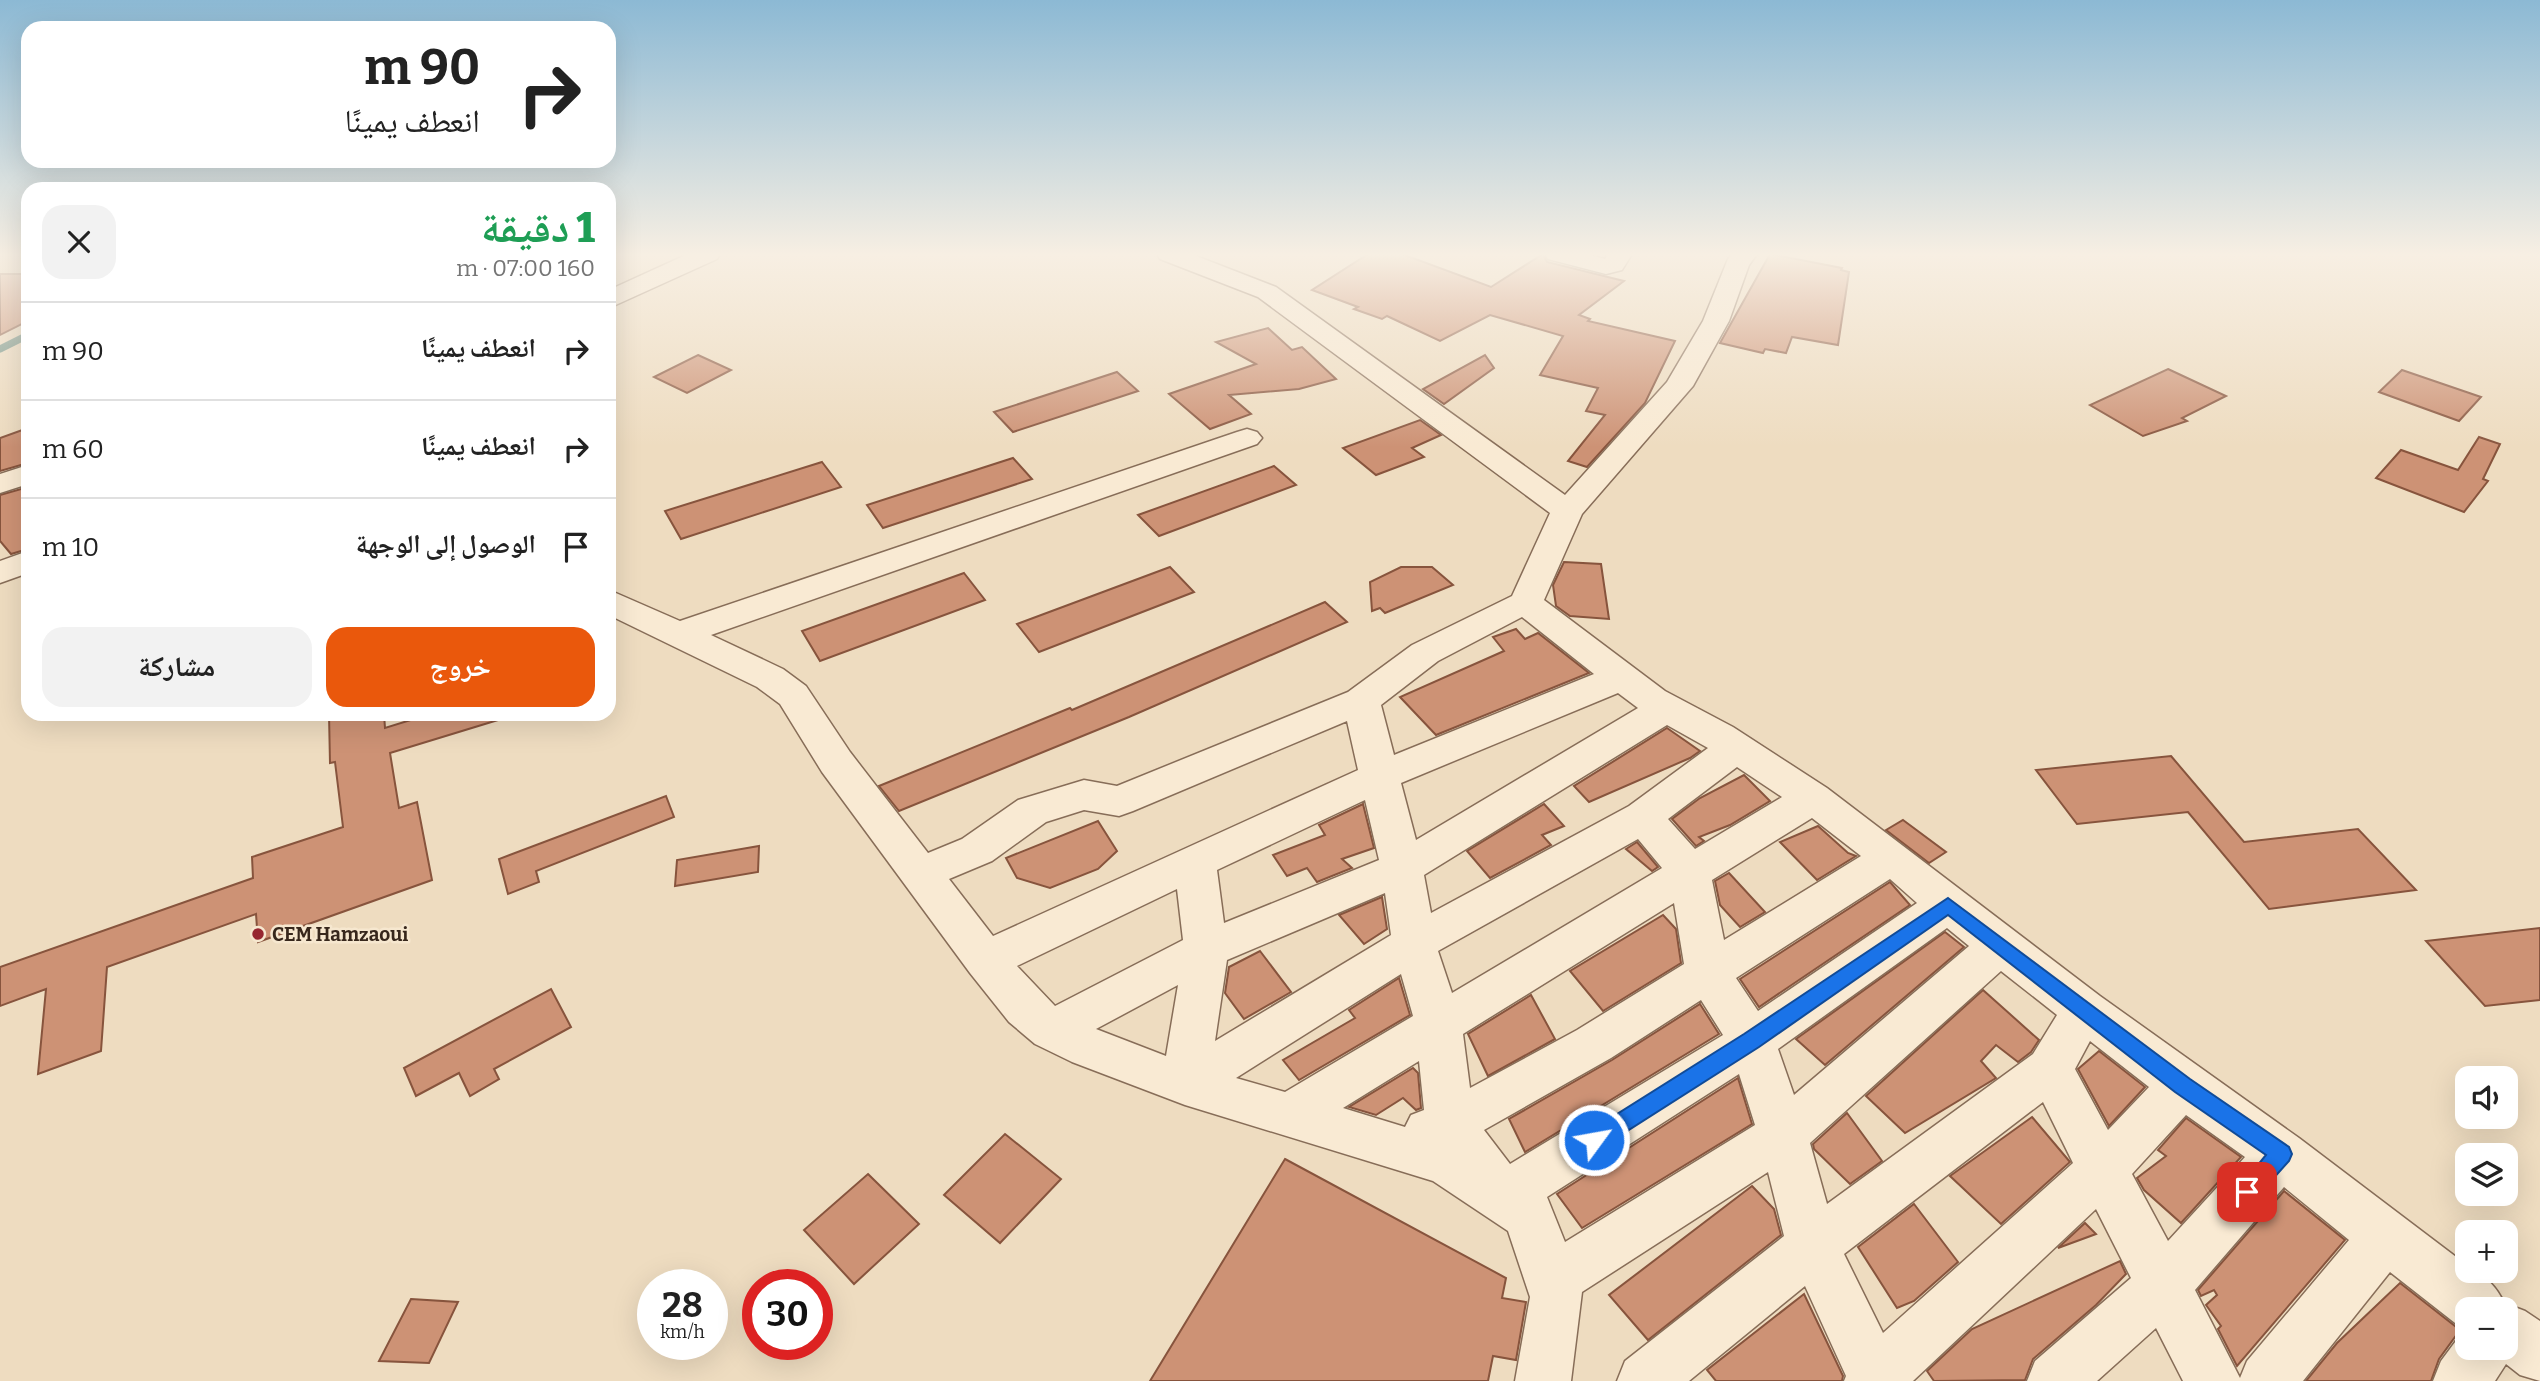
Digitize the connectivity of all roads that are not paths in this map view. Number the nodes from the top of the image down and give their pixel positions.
1 (1303, 318) edge
2 (1717, 318) edge
3 (1247, 438) dead end
4 (21, 476) edge
5 (0, 484) edge
6 (1567, 511) junction
7 (21, 564) edge
8 (0, 573) edge
9 (1526, 603) junction
10 (616, 604) edge
11 (679, 634) junction
12 (1624, 676) junction
13 (1361, 701) junction
14 (1665, 709) junction
15 (1736, 747) junction
16 (1380, 776) junction
17 (1813, 798) junction
18 (1643, 817) junction
19 (1892, 857) junction
20 (1195, 862) junction
21 (1402, 869) junction
22 (1689, 871) junction
23 (921, 873) junction
24 (1948, 905) junction
25 (1414, 943) junction
26 (2001, 944) junction
27 (1206, 949) junction
28 (986, 960) junction
29 (1708, 972) junction
30 (2084, 1010) junction
31 (1439, 1025) junction
32 (1051, 1030) junction
33 (1752, 1041) junction
34 (2050, 1069) junction
35 (1185, 1084) junction
36 (2183, 1085) junction
37 (1288, 1116) junction
38 (1450, 1124) junction
39 (1783, 1135) junction
40 (1391, 1144) junction
41 (2281, 1154) junction
42 (2102, 1170) junction
43 (1504, 1196) junction
44 (2386, 1236) junction
45 (1813, 1246) junction
46 (1553, 1280) junction
47 (2162, 1287) junction
48 (2464, 1297) edge
49 (2518, 1338) edge
50 (2540, 1354) edge
51 (2476, 1360) edge
52 (1875, 1380) edge
53 (1543, 1381) edge
54 (1645, 1381) edge
55 (2055, 1381) edge
56 (2213, 1381) edge
57 (2267, 1381) edge
58 (2461, 1381) edge

1 - 6 street
2 - 6 street
3 - 11 street
4 - 5 street
6 - 9 street
7 - 8 street
9 - 12 street
9 - 13 street
10 - 11 street
11 - 23 street
12 - 14 street
12 - 16 street
13 - 16 street
13 - 23 street
14 - 15 street
14 - 21 street
15 - 17 street
15 - 18 street
16 - 20 street
16 - 21 street
17 - 19 street
17 - 22 street
18 - 22 street
18 - 25 street
19 - 24 street
19 - 29 street
20 - 27 street
20 - 28 street
21 - 25 street
21 - 27 street
22 - 29 street
22 - 31 street
23 - 28 street
24 - 26 street
24 - 33 street
25 - 31 street
25 - 35 street
26 - 30 street
26 - 39 street
27 - 32 street
27 - 35 street
28 - 32 street
29 - 33 street
29 - 38 street
30 - 34 street
30 - 36 street
31 - 37 street
31 - 38 street
32 - 35 street
33 - 39 street
33 - 43 street
34 - 42 street
34 - 45 street
35 - 37 street
36 - 41 street
36 - 42 street
37 - 40 street
38 - 40 street
38 - 43 street
39 - 45 street
39 - 46 street
40 - 43 street
41 - 44 street
41 - 47 street
42 - 47 street
42 - 52 street
43 - 46 street
44 - 48 street
44 - 57 street
45 - 52 street
45 - 54 street
46 - 53 street
47 - 55 street
47 - 56 street
49 - 50 street
51 - 58 street

